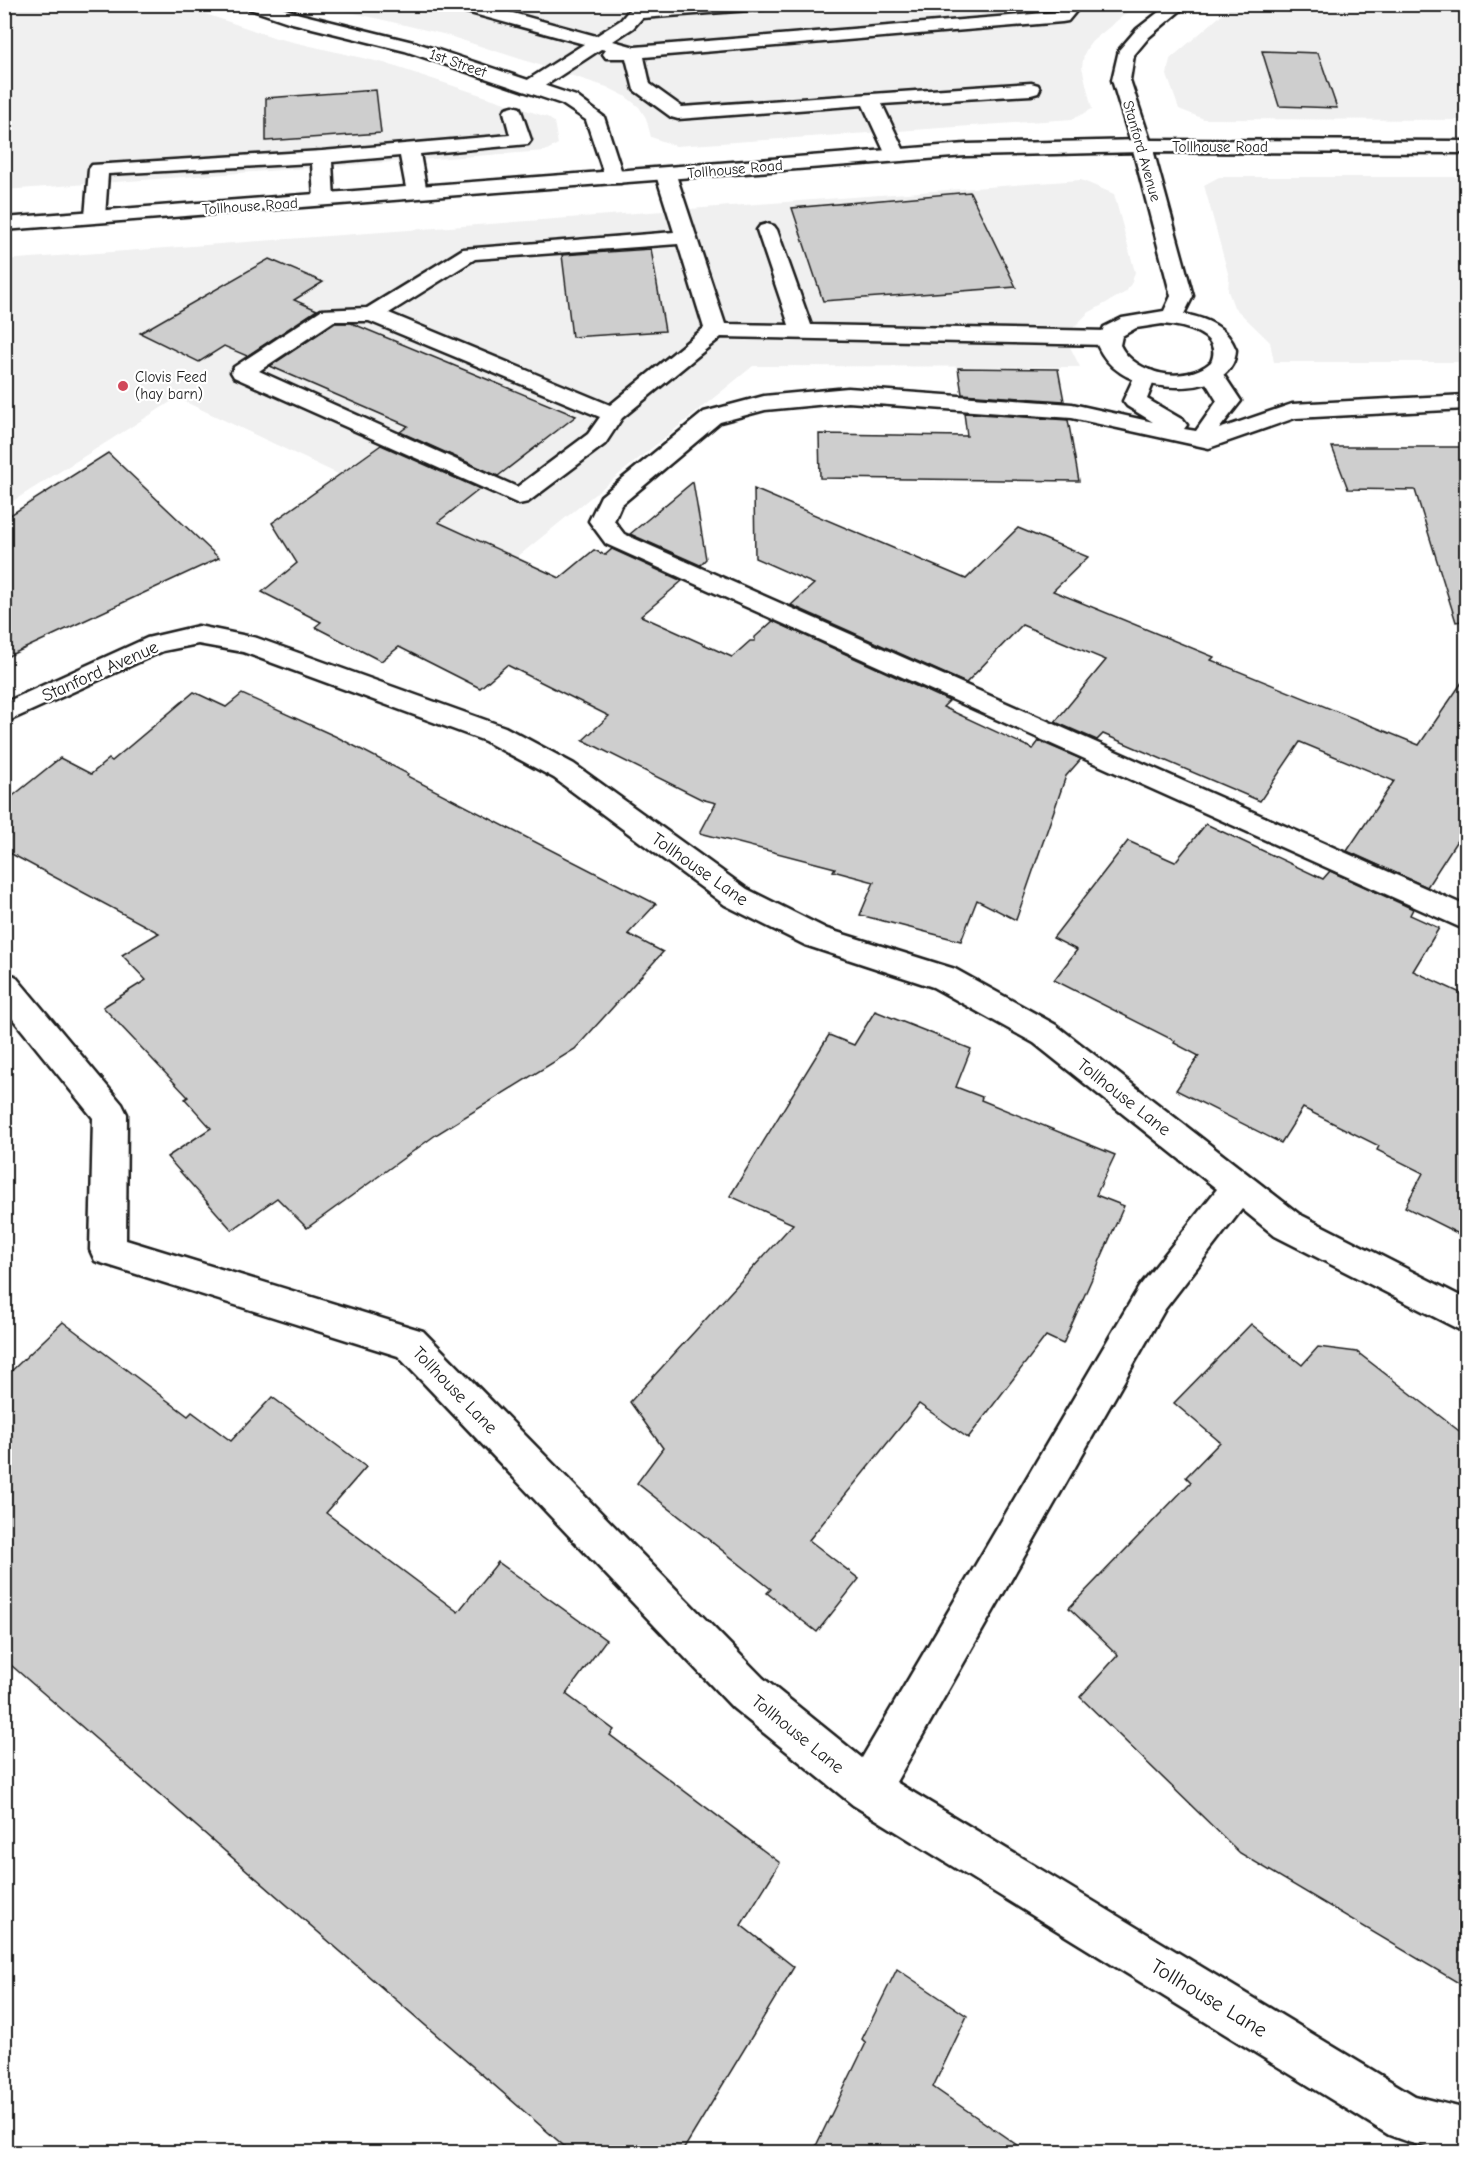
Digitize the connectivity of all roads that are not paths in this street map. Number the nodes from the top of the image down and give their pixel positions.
1 (253, 4) edge
2 (458, 4) edge
3 (764, 4) edge
4 (1074, 4) edge
5 (1180, 5) edge
6 (640, 9) edge
7 (599, 42) junction
8 (634, 52) junction
9 (576, 57) junction
10 (530, 87) junction
11 (1031, 89) dead end
12 (870, 99) junction
13 (513, 112) dead end
14 (1142, 146) junction
15 (1467, 147) edge
16 (409, 150) junction
17 (896, 155) junction
18 (322, 157) junction
19 (666, 175) junction
20 (614, 179) junction
21 (417, 193) junction
22 (324, 200) junction
23 (95, 217) junction
24 (4, 224) edge
25 (767, 230) dead end
26 (686, 237) junction
27 (372, 314) junction
28 (1170, 318) junction
29 (716, 330) junction
30 (802, 332) junction
31 (1108, 338) junction
32 (1211, 373) junction
33 (1145, 376) junction
34 (1467, 402) edge
35 (613, 414) junction
36 (1208, 435) junction
37 (198, 635) joint
38 (4, 714) edge
39 (1467, 919) edge
40 (4, 986) edge
41 (1238, 1188) junction
42 (1467, 1317) edge
43 (868, 1790) junction
44 (1467, 2133) edge

1 - 10 street, 1st Street
2 - 7 street
3 - 6 street
4 - 8 street
5 - 14 street, Stanford Avenue
6 - 7 street
7 - 8 street
7 - 9 street
8 - 9 street
8 - 12 street
9 - 10 street
10 - 20 street, 1st Street
11 - 12 street
12 - 17 street
13 - 16 street
14 - 15 street, Tollhouse Road
14 - 17 street, Tollhouse Road
14 - 28 street, Stanford Avenue
16 - 18 street
16 - 21 street
17 - 19 street, Tollhouse Road
18 - 22 street
18 - 23 street
19 - 20 street, Tollhouse Road
19 - 26 street
20 - 21 street, Tollhouse Road
21 - 22 street, Tollhouse Road
22 - 23 street, Tollhouse Road
23 - 24 street, Tollhouse Road
25 - 30 street
26 - 27 street
26 - 29 street
27 - 35 street
27 - 35 street
28 - 31 street
28 - 32 street
29 - 30 street
29 - 35 street
30 - 31 street
31 - 33 street
32 - 33 street
32 - 36 street
33 - 36 street
34 - 36 street
36 - 39 street
37 - 38 street, Stanford Avenue
37 - 41 street, Tollhouse Lane
40 - 43 street, Tollhouse Lane
41 - 42 street, Tollhouse Lane
41 - 43 street
43 - 44 street, Tollhouse Lane

